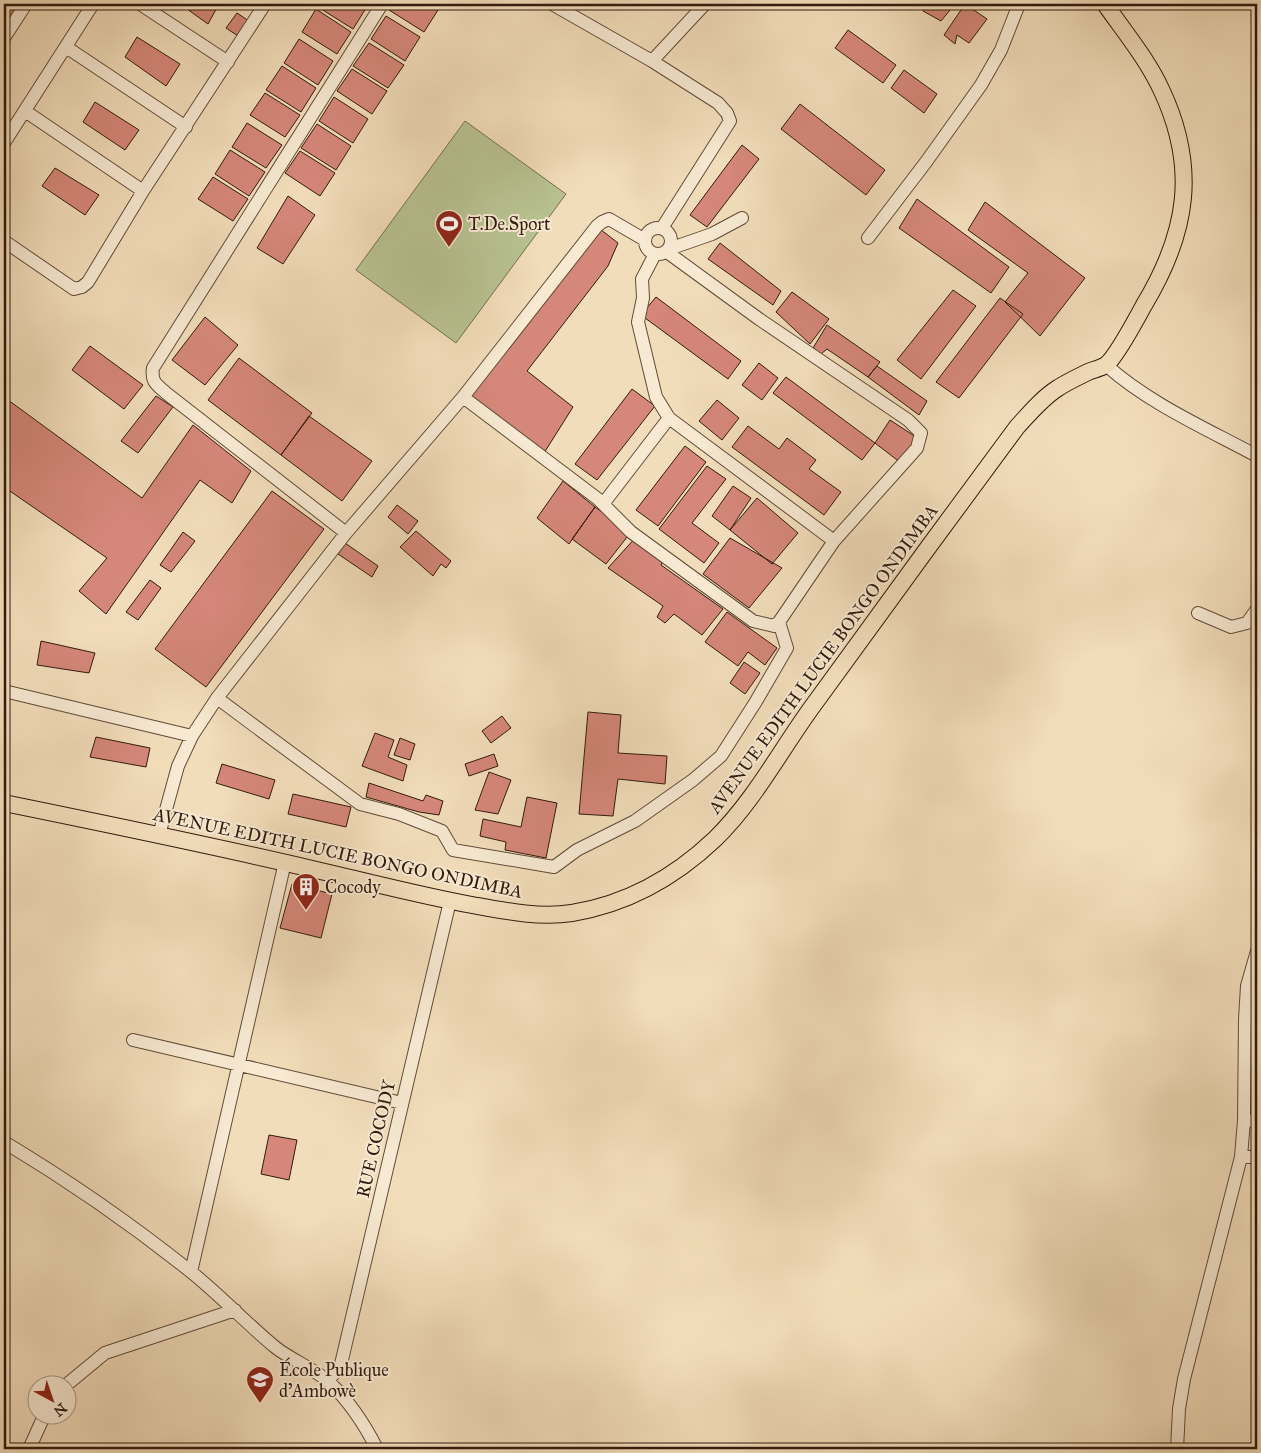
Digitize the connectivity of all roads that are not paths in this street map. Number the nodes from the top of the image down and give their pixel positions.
1 (26, 4) edge
2 (93, 4) edge
3 (140, 4) edge
4 (265, 4) edge
5 (382, 4) edge
6 (552, 4) edge
7 (705, 4) edge
8 (1019, 4) edge
9 (1105, 4) edge
10 (4, 38) edge
11 (66, 47) junction
12 (228, 62) junction
13 (652, 62) junction
14 (25, 111) junction
15 (186, 127) junction
16 (4, 143) edge
17 (143, 191) junction
18 (742, 218) dead end
19 (662, 228) junction
20 (868, 238) dead end
21 (645, 240) junction
22 (4, 241) edge
23 (664, 252) junction
24 (1106, 365) junction
25 (463, 397) junction
26 (669, 418) junction
27 (1257, 456) edge
28 (603, 504) junction
29 (346, 533) junction
30 (834, 541) junction
31 (1257, 609) edge
32 (1198, 613) dead end
33 (779, 622) junction
34 (4, 690) edge
35 (217, 698) junction
36 (192, 736) junction
37 (4, 803) edge
38 (159, 834) junction
39 (285, 862) junction
40 (450, 901) junction
41 (1257, 951) edge
42 (1251, 1019) edge
43 (133, 1040) dead end
44 (239, 1065) junction
45 (402, 1102) junction
46 (1244, 1120) junction
47 (1257, 1121) edge
48 (4, 1142) edge
49 (1241, 1157) junction
50 (1257, 1157) edge
51 (191, 1272) junction
52 (235, 1310) junction
53 (77, 1376) edge
54 (328, 1381) junction
55 (39, 1426) edge
56 (30, 1447) dead end
57 (377, 1449) edge
58 (1177, 1449) edge

1 - 10 street
2 - 11 street
3 - 12 street
4 - 12 street
5 - 29 street
6 - 13 street
7 - 13 street
8 - 20 street
9 - 24 main road
11 - 14 street
11 - 15 street
12 - 15 street
13 - 19 street
14 - 16 street
14 - 17 street
15 - 17 street
17 - 22 street
18 - 23 street
19 - 21 street
19 - 23 street
21 - 23 street
21 - 25 street
23 - 26 street
23 - 30 street
24 - 27 street
24 - 40 main road, AVENUE EDITH LUCIE BONGO ONDIMBA
25 - 28 street
25 - 29 street
26 - 28 street
26 - 30 street
28 - 33 street
29 - 35 street
30 - 33 street
31 - 32 street
33 - 35 street
34 - 36 street
35 - 36 street
36 - 38 street
37 - 38 main road, AVENUE EDITH LUCIE BONGO ONDIMBA
38 - 39 main road, AVENUE EDITH LUCIE BONGO ONDIMBA
39 - 40 main road, AVENUE EDITH LUCIE BONGO ONDIMBA
39 - 44 street
40 - 45 street, RUE COCODY
41 - 42 street
42 - 46 street
43 - 44 street
44 - 45 street
44 - 51 street
45 - 54 street, RUE COCODY
46 - 47 street
46 - 49 street
48 - 51 street
49 - 50 street
49 - 58 street
51 - 52 street
52 - 53 street
52 - 54 street
54 - 57 street
55 - 56 street

